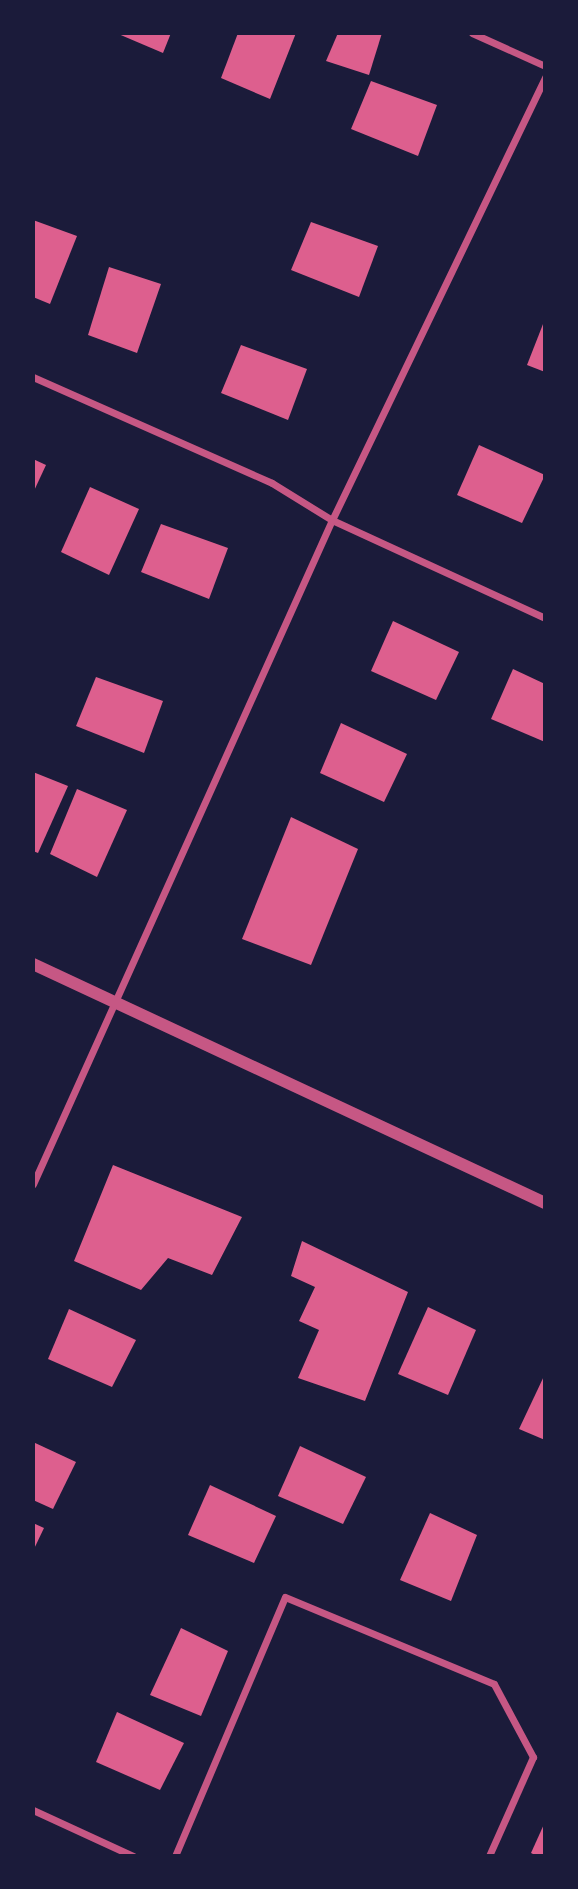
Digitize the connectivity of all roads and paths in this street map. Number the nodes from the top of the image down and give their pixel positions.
1 (472, 33) edge
2 (545, 66) edge
3 (545, 77) edge
4 (33, 377) edge
5 (332, 520) junction
6 (545, 618) edge
7 (33, 964) edge
8 (117, 1004) junction
9 (33, 1184) edge
10 (545, 1203) edge
11 (33, 1810) edge
12 (133, 1856) edge
13 (175, 1856) edge
14 (489, 1856) edge

1 - 2 street
3 - 5 street
4 - 5 street
5 - 6 street
5 - 8 street
7 - 8 street
8 - 9 street
8 - 10 street
11 - 12 street
13 - 14 street

